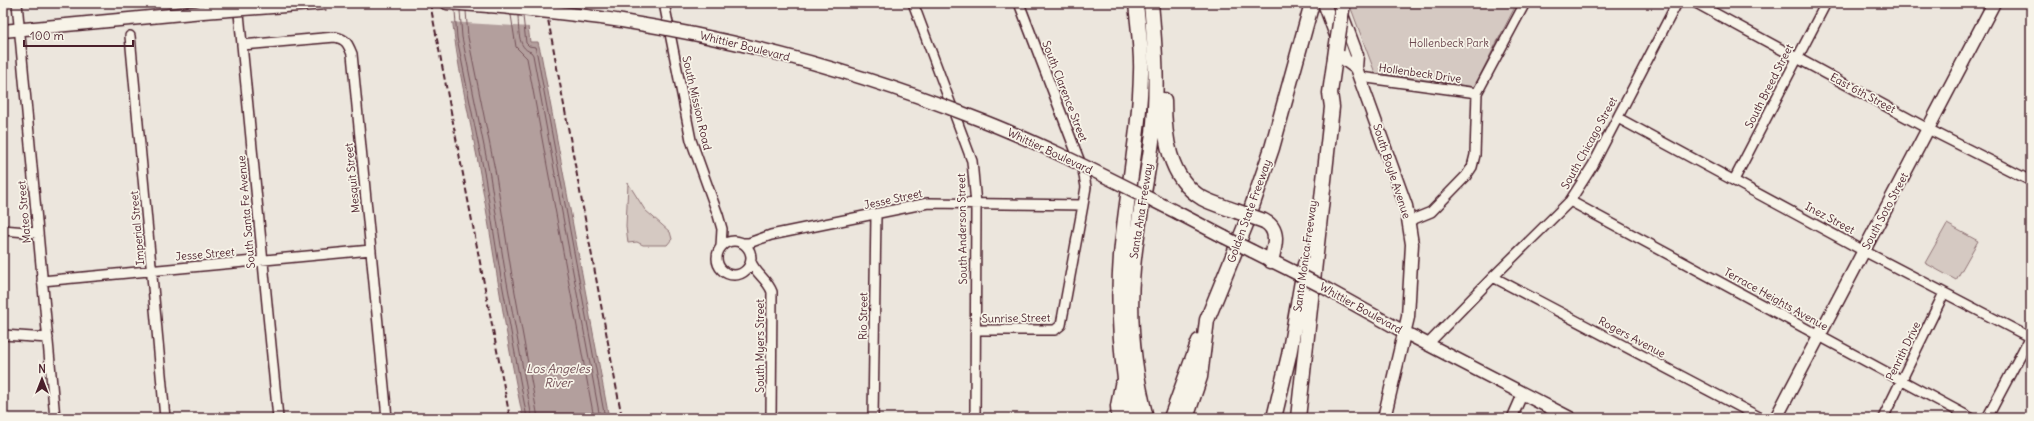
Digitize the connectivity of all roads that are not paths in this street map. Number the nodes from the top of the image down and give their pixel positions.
1 (17, 3) edge
2 (238, 3) edge
3 (326, 3) edge
4 (447, 3) edge
5 (664, 3) edge
6 (913, 3) edge
7 (1019, 3) edge
8 (1136, 3) edge
9 (1151, 3) edge
10 (1312, 3) edge
11 (1324, 3) edge
12 (1337, 3) edge
13 (1343, 3) edge
14 (1525, 3) edge
15 (1678, 3) edge
16 (1696, 3) edge
17 (1826, 3) edge
18 (1994, 3) edge
19 (20, 30) junction
20 (3, 31) edge
21 (130, 36) dead end
22 (242, 45) junction
23 (1156, 54) junction
24 (1797, 58) junction
25 (1358, 73) junction
26 (1330, 93) junction
27 (1477, 93) junction
28 (1618, 118) junction
29 (1928, 128) junction
30 (1734, 180) junction
31 (2031, 181) edge
32 (1570, 201) junction
33 (976, 204) junction
34 (1083, 205) junction
35 (876, 215) junction
36 (1409, 221) junction
37 (722, 229) junction
38 (3, 230) edge
39 (37, 233) junction
40 (759, 239) junction
41 (739, 242) junction
42 (721, 246) junction
43 (371, 250) junction
44 (1864, 251) junction
45 (751, 257) junction
46 (262, 260) junction
47 (1271, 261) junction
48 (153, 271) junction
49 (742, 273) junction
50 (1493, 277) junction
51 (762, 278) junction
52 (42, 281) junction
53 (1944, 294) junction
54 (1207, 320) junction
55 (1058, 329) joint
56 (975, 330) junction
57 (1404, 332) junction
58 (3, 335) edge
59 (1819, 337) junction
60 (48, 338) junction
61 (2030, 338) edge
62 (1428, 344) junction
63 (1125, 366) junction
64 (1902, 381) junction
65 (1523, 393) junction
66 (1172, 416) edge
67 (55, 418) edge
68 (165, 418) edge
69 (278, 418) edge
70 (387, 418) edge
71 (771, 418) edge
72 (874, 418) edge
73 (975, 418) edge
74 (1119, 418) edge
75 (1132, 418) edge
76 (1146, 418) edge
77 (1186, 418) edge
78 (1274, 418) edge
79 (1298, 418) edge
80 (1384, 418) edge
81 (1512, 418) edge
82 (1570, 418) edge
83 (1761, 418) edge
84 (1776, 418) edge
85 (1882, 418) edge
86 (1971, 418) edge
87 (1987, 418) edge

1 - 19 street, Mateo Street
2 - 22 street, South Santa Fe Avenue
3 - 19 main road, bridge
4 - 47 main road, Whittier Boulevard, bridge
5 - 37 street, South Mission Road
6 - 33 street, South Anderson Street
7 - 34 street, South Clarence Street
8 - 63 highway, Santa Ana Freeway
9 - 23 highway, Santa Ana Freeway
10 - 54 highway, Golden State Freeway
11 - 25 main road, South Boyle Avenue
12 - 25 main road, South Boyle Avenue
13 - 26 highway, bridge
14 - 27 street
15 - 28 street, South Chicago Street
16 - 24 street, East 6th Street
17 - 24 street, South Breed Street
18 - 29 main road, South Soto Street
19 - 20 main road
19 - 39 street, Mateo Street
21 - 48 street, Imperial Street
22 - 43 street, Mesquit Street
22 - 46 street, South Santa Fe Avenue
23 - 47 highway, bridge
23 - 76 highway, Santa Ana Freeway
24 - 29 street, East 6th Street
24 - 30 street, South Breed Street
25 - 27 street, Hollenbeck Drive
25 - 36 main road, South Boyle Avenue
26 - 78 highway, Santa Monica Freeway
26 - 79 highway
27 - 36 street
28 - 30 street, Inez Street
28 - 32 street, South Chicago Street
29 - 31 street, East 6th Street
29 - 44 main road, South Soto Street
30 - 44 street, Inez Street
32 - 50 street, South Chicago Street
32 - 59 street, Terrace Heights Avenue
33 - 34 street, Jesse Street
33 - 35 street, Jesse Street
33 - 56 street, South Anderson Street
34 - 55 street, South Clarence Street
35 - 40 street, Jesse Street
35 - 72 street, Rio Street
36 - 57 main road, South Boyle Avenue
37 - 41 street
37 - 42 street, South Mission Road
38 - 39 street
39 - 52 street, Mateo Street
40 - 41 street, Jesse Street
40 - 45 street
41 - 42 street
41 - 45 street
42 - 49 street
43 - 46 street, Jesse Street
43 - 70 street, Mesquit Street
44 - 53 street, Inez Street
44 - 59 main road, South Soto Street
45 - 49 street
45 - 51 street, South Myers Street
46 - 48 street, Jesse Street
46 - 69 street, South Santa Fe Avenue
47 - 57 main road, Whittier Boulevard, bridge
48 - 52 street, Jesse Street
48 - 68 street, Imperial Street
49 - 51 street
50 - 62 street, South Chicago Street
50 - 83 street, Rogers Avenue
51 - 71 street, South Myers Street
52 - 60 street, Mateo Street
53 - 61 street, Inez Street
53 - 64 street, Penrith Drive
54 - 66 highway
54 - 77 highway, Golden State Freeway
55 - 56 street, Sunrise Street
56 - 73 street, South Anderson Street
57 - 62 main road, Whittier Boulevard
57 - 80 main road, South Boyle Avenue
58 - 60 street
59 - 64 street, Terrace Heights Avenue
59 - 84 main road, South Soto Street
60 - 67 street, Mateo Street
61 - 87 street
62 - 65 main road, Whittier Boulevard
63 - 74 highway
63 - 75 highway, Santa Ana Freeway
64 - 85 street, Penrith Drive
64 - 86 street, Terrace Heights Avenue
65 - 81 street
65 - 82 main road, Whittier Boulevard

